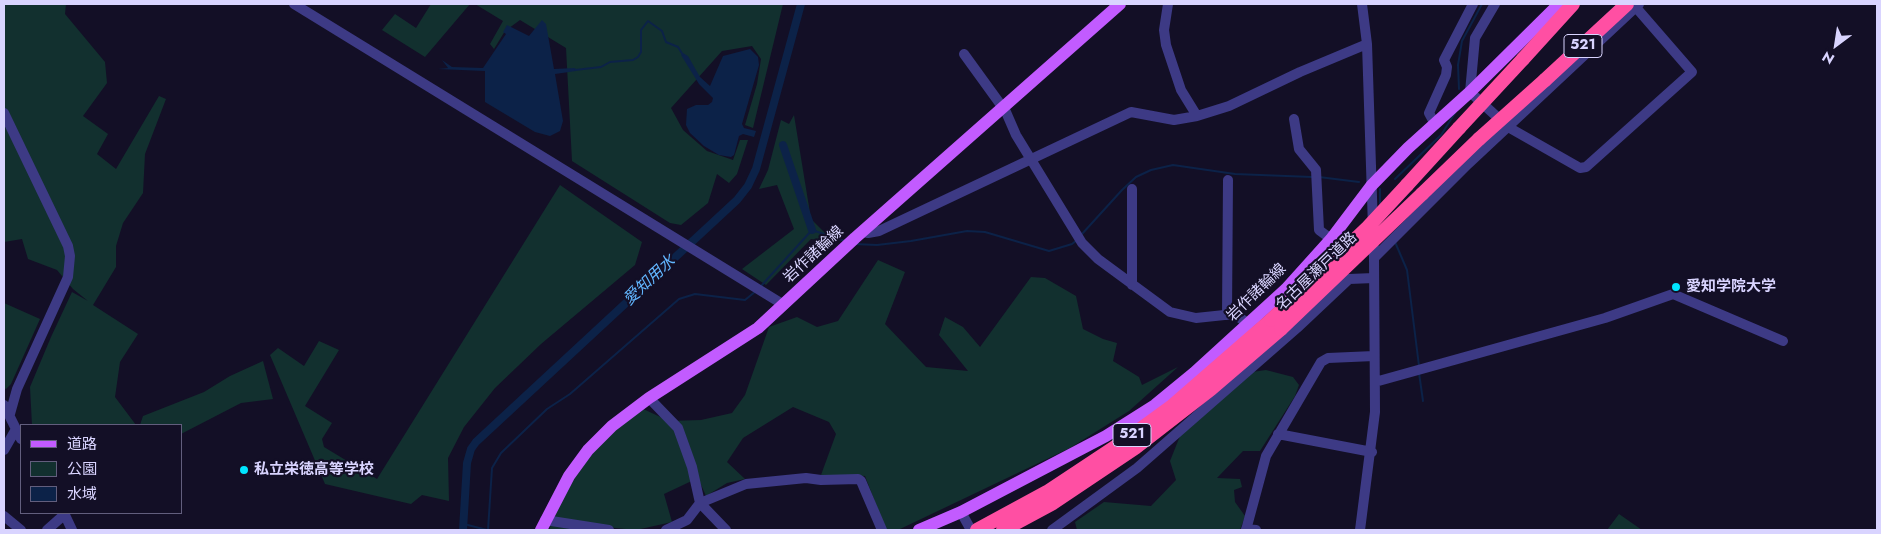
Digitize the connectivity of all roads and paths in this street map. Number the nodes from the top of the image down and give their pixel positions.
1 (294, 4) edge
2 (1120, 4) edge
3 (1168, 4) edge
4 (1362, 4) edge
5 (1473, 4) edge
6 (1495, 4) edge
7 (1559, 4) edge
8 (1573, 4) edge
9 (1631, 5) edge
10 (1367, 44) junction
11 (964, 54) dead end
12 (1470, 92) junction
13 (1002, 107) junction
14 (4, 113) edge
15 (1197, 116) junction
16 (1294, 119) dead end
17 (1435, 124) junction
18 (1508, 127) junction
19 (1031, 159) junction
20 (1228, 180) dead end
21 (1372, 186) junction
22 (1132, 189) dead end
23 (859, 235) junction
24 (1331, 239) junction
25 (1374, 258) junction
26 (1374, 278) junction
27 (1132, 286) junction
28 (784, 305) junction
29 (1227, 316) junction
30 (1248, 324) junction
31 (1276, 324) junction
32 (1782, 341) dead end
33 (1374, 356) junction
34 (1375, 382) junction
35 (649, 398) junction
36 (4, 405) edge
37 (10, 414) junction
38 (16, 429) junction
39 (1278, 434) junction
40 (20, 437) edge
41 (4, 450) edge
42 (1372, 452) junction
43 (700, 503) junction
44 (64, 514) edge
45 (65, 514) edge
46 (962, 514) junction
47 (4, 516) edge
48 (543, 525) edge
49 (21, 530) edge
50 (46, 530) edge
51 (72, 530) edge
52 (609, 530) edge
53 (666, 530) edge
54 (726, 530) edge
55 (882, 530) edge
56 (919, 530) edge
57 (970, 530) edge
58 (977, 530) edge
59 (1004, 530) edge
60 (1052, 530) edge
61 (1249, 530) edge
62 (1360, 530) edge

1 - 28 street
2 - 13 main road, 岩作諸輪線
3 - 15 street
4 - 10 street
5 - 17 street
6 - 12 street
7 - 12 main road, 岩作諸輪線
8 - 31 highway, 名古屋瀬戸道路 / 521, bridge
9 - 18 street
9 - 18 street
9 - 31 highway, 名古屋瀬戸道路 / 521, bridge
10 - 15 street
10 - 21 street
11 - 13 street
12 - 17 main road, 岩作諸輪線
12 - 18 street
13 - 19 street
13 - 23 main road, 岩作諸輪線
14 - 37 street
15 - 19 street
16 - 24 street
17 - 21 main road, 岩作諸輪線
18 - 25 street
19 - 23 street
19 - 27 street
20 - 29 street
21 - 24 main road, 岩作諸輪線
21 - 25 street
22 - 27 street
23 - 28 main road, 岩作諸輪線
24 - 30 main road, 岩作諸輪線
25 - 26 street
26 - 33 street
26 - 60 street
27 - 29 street
28 - 35 main road, 岩作諸輪線
29 - 30 street
30 - 46 main road, 岩作諸輪線
31 - 58 highway, 名古屋瀬戸道路 / 521
31 - 59 highway, 名古屋瀬戸道路 / 521
32 - 34 street
33 - 34 street
33 - 39 street
34 - 42 street
35 - 43 street
35 - 48 main road, 岩作諸輪線
36 - 37 street
37 - 38 street
38 - 40 street
38 - 41 street
39 - 42 street
39 - 61 street
42 - 62 street
43 - 53 street
43 - 54 street
43 - 55 street
44 - 50 street
45 - 51 street
46 - 56 main road, 岩作諸輪線
46 - 57 street
47 - 49 street
48 - 52 street

